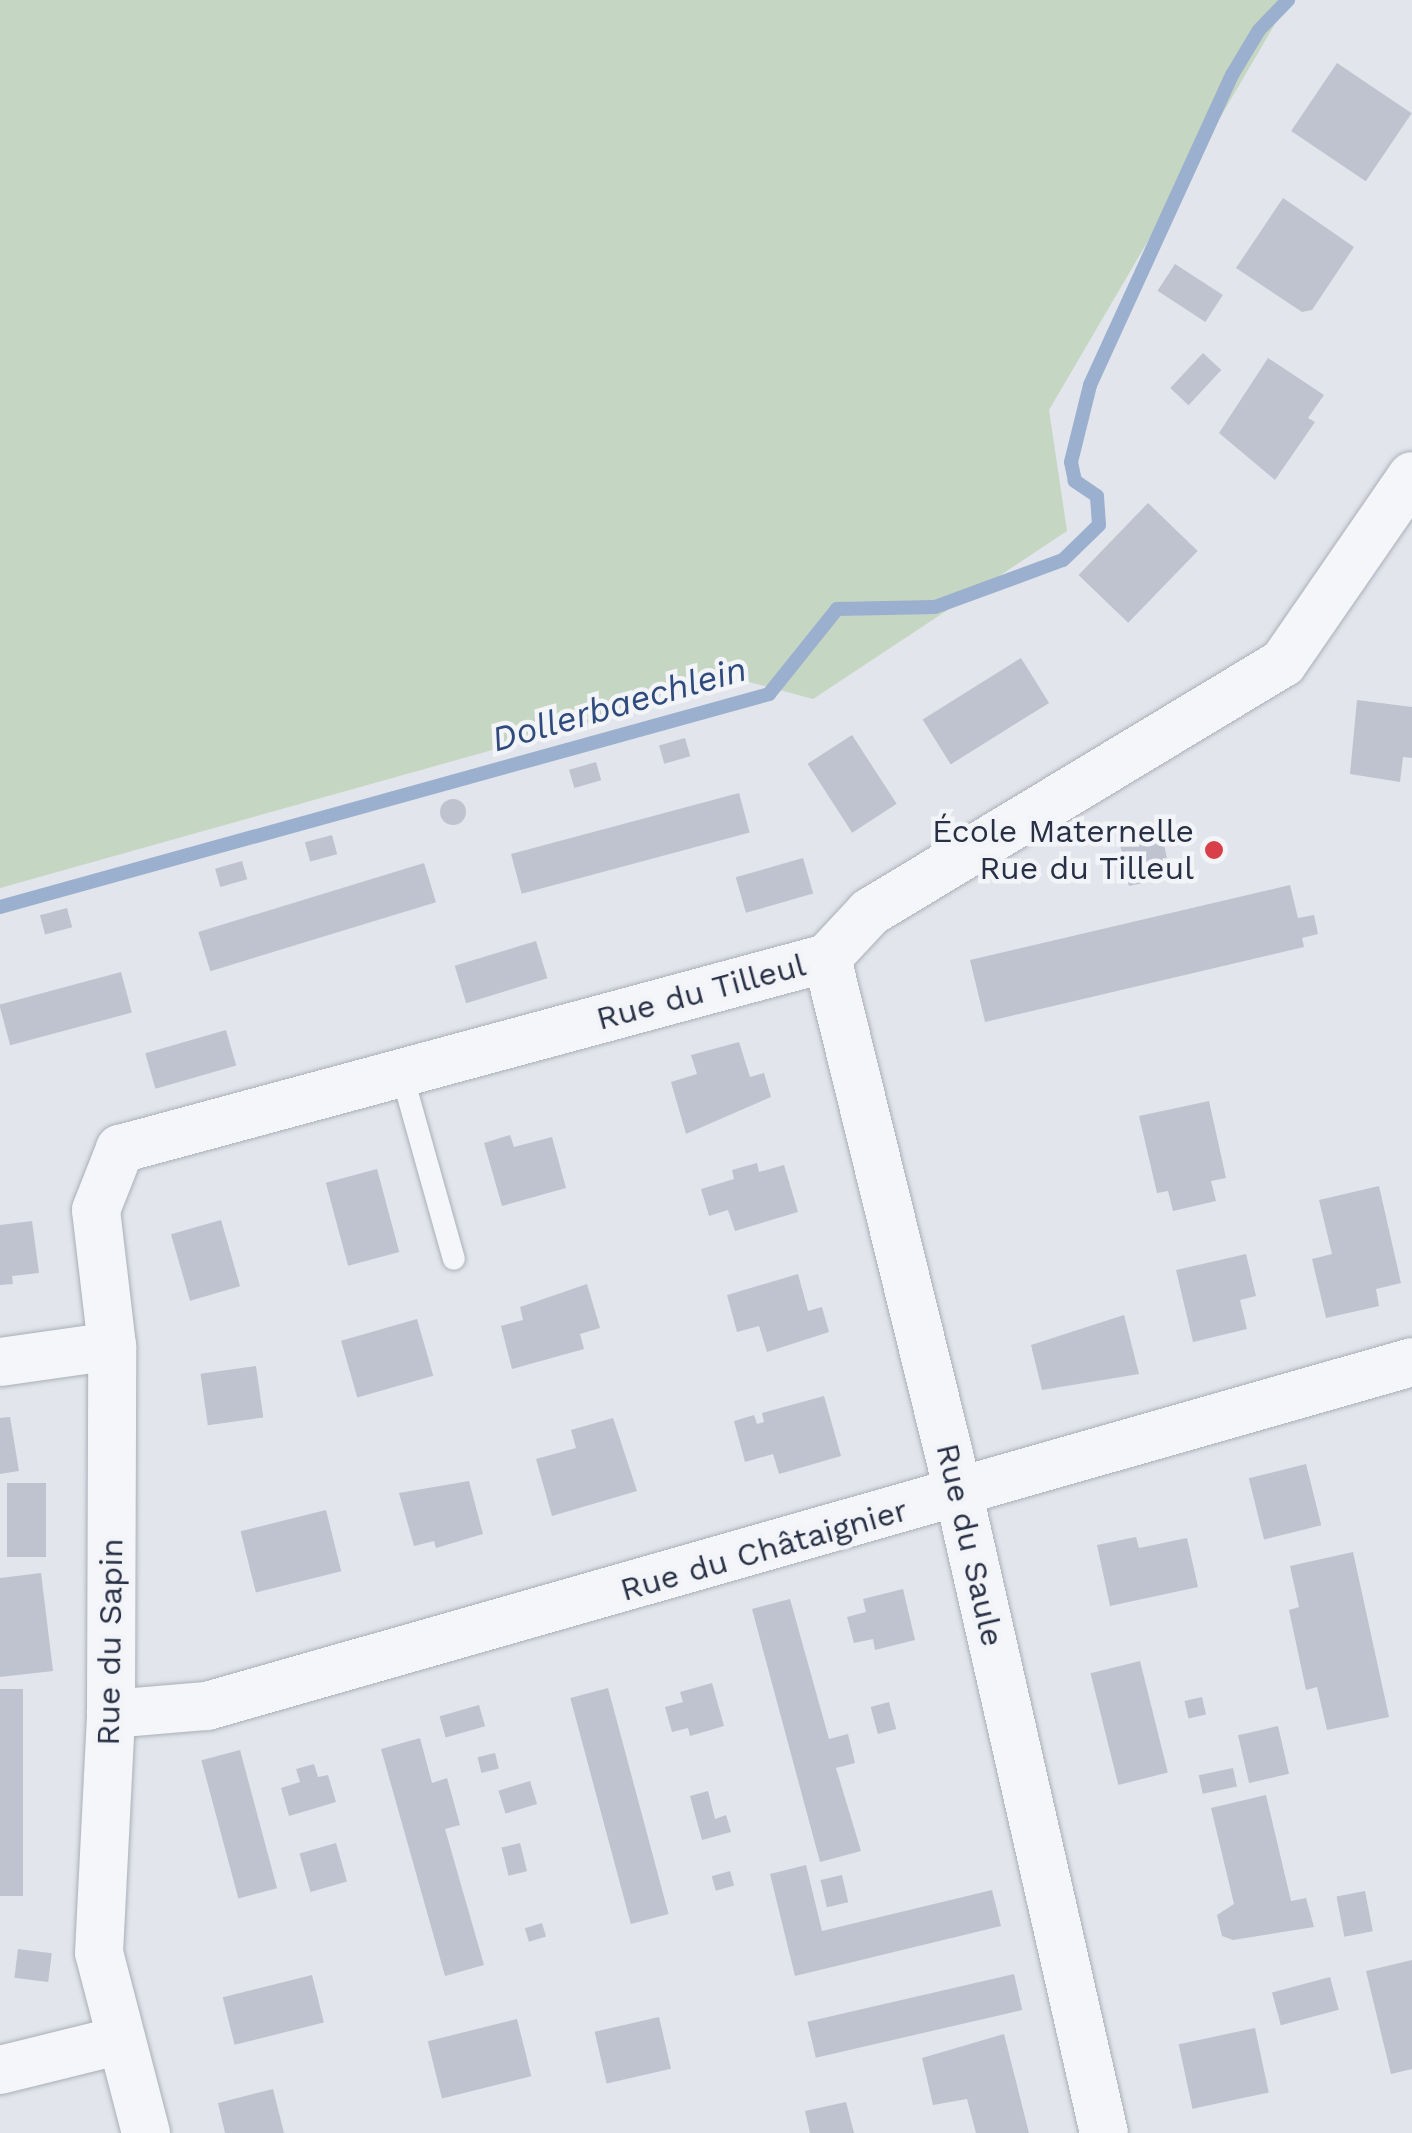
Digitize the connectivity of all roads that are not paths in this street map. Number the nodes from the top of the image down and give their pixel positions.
1 (1412, 476) edge
2 (827, 958) junction
3 (401, 1071) junction
4 (120, 1150) joint
5 (454, 1259) dead end
6 (112, 1346) junction
7 (0, 1362) edge
8 (1412, 1362) edge
9 (959, 1495) junction
10 (111, 1714) junction
11 (121, 2040) junction
12 (0, 2070) edge
13 (146, 2133) edge
14 (1104, 2133) edge

1 - 2 street, Rue du Tilleul
2 - 3 street, Rue du Tilleul
2 - 9 street, Rue du Saule
3 - 4 street, Rue du Tilleul
3 - 5 lane
4 - 6 street, Rue du Sapin
6 - 7 street
6 - 10 street, Rue du Sapin
8 - 9 street, Rue du Châtaignier
9 - 10 street, Rue du Châtaignier
9 - 14 street, Rue du Saule
10 - 11 street, Rue du Sapin
11 - 12 street
11 - 13 street, Rue du Sapin

